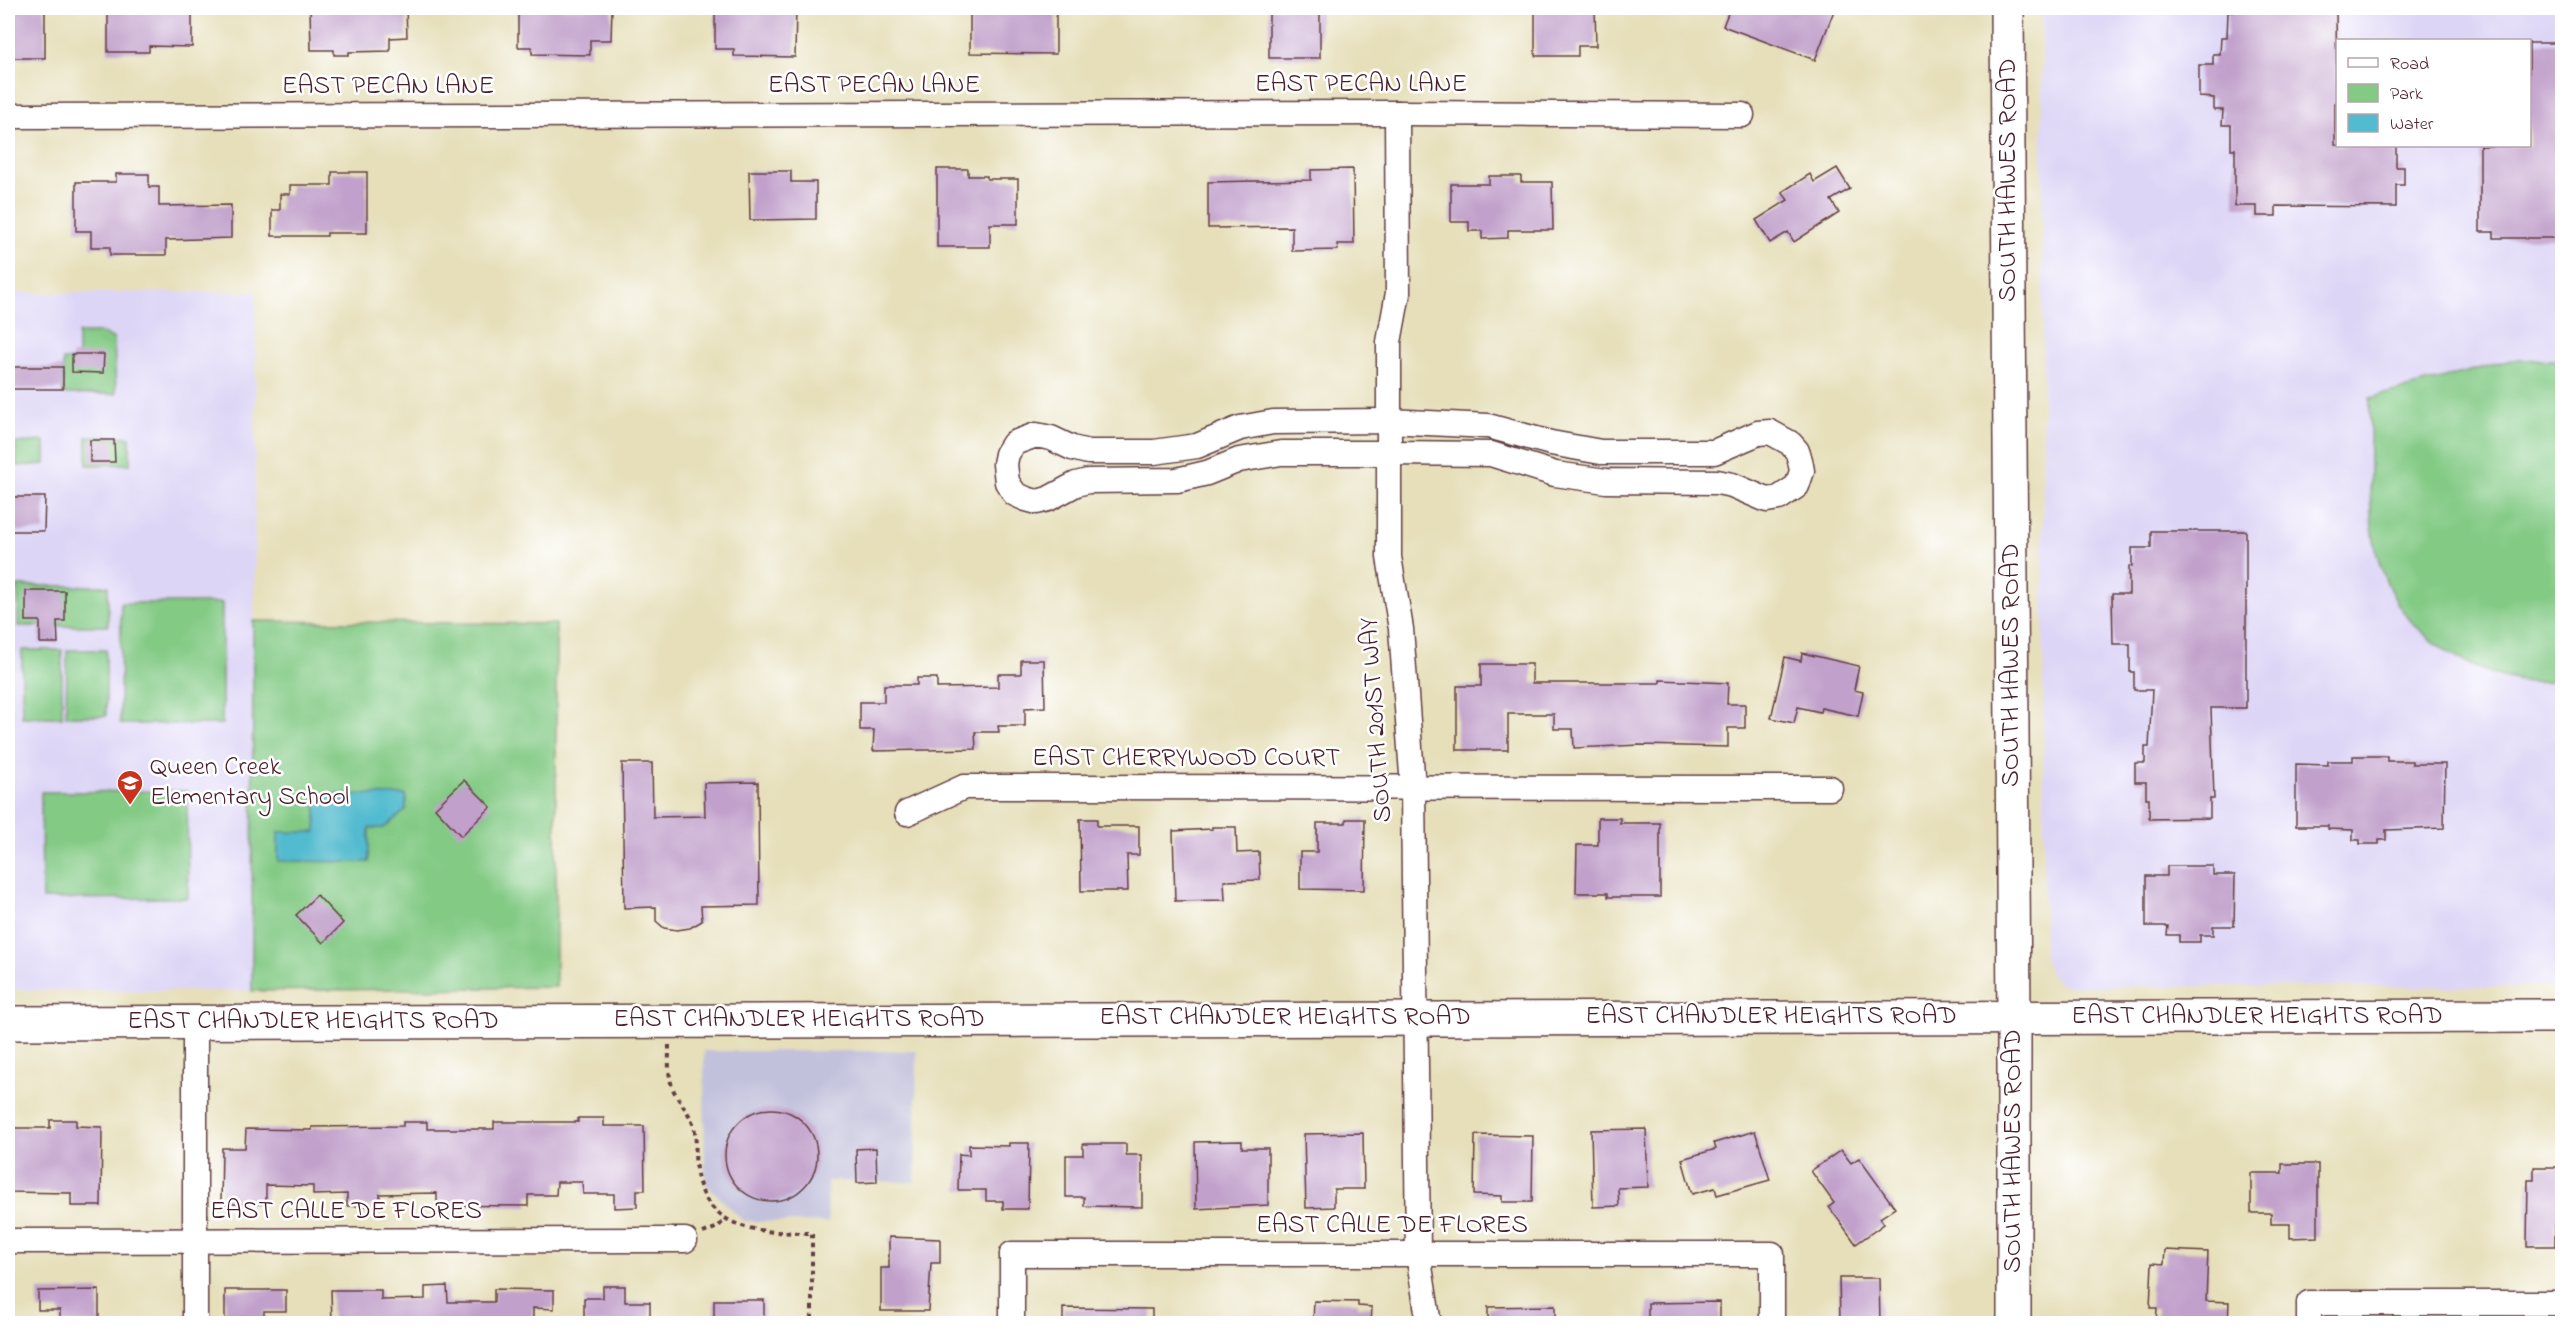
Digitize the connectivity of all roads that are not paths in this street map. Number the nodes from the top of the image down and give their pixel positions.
1 (2007, 8) edge
2 (1397, 113) junction
3 (1742, 115) dead end
4 (8, 116) edge
5 (1389, 420) junction
6 (1495, 427) junction
7 (1197, 446) junction
8 (1389, 453) junction
9 (1678, 453) junction
10 (1491, 454) junction
11 (1207, 473) junction
12 (1679, 481) junction
13 (1413, 787) junction
14 (1830, 788) dead end
15 (907, 813) dead end
16 (2562, 1016) edge
17 (1416, 1018) junction
18 (2014, 1018) junction
19 (195, 1022) junction
20 (8, 1023) edge
21 (685, 1240) dead end
22 (8, 1241) edge
23 (195, 1241) junction
24 (1418, 1254) junction
25 (2562, 1303) edge
26 (2309, 1313) edge
27 (195, 1323) edge
28 (1012, 1323) edge
29 (1429, 1323) edge
30 (1772, 1323) edge
31 (2014, 1323) edge

1 - 18 main road, SOUTH HAWES ROAD
2 - 3 street, EAST PECAN LANE
2 - 4 street, EAST PECAN LANE
2 - 5 street, SOUTH 201ST WAY
5 - 6 street
5 - 7 street
5 - 8 street, SOUTH 201ST WAY
6 - 9 street
6 - 10 street
7 - 11 street
7 - 11 street
8 - 10 street
8 - 11 street
8 - 13 street, SOUTH 201ST WAY
9 - 12 street
9 - 12 street
10 - 12 street
13 - 14 street, EAST CHERRYWOOD COURT
13 - 15 street, EAST CHERRYWOOD COURT
13 - 17 street, SOUTH 201ST WAY
16 - 18 main road, EAST CHANDLER HEIGHTS ROAD
17 - 18 main road, EAST CHANDLER HEIGHTS ROAD
17 - 19 main road, EAST CHANDLER HEIGHTS ROAD
17 - 24 street, SOUTH 201ST WAY
18 - 31 main road, SOUTH HAWES ROAD
19 - 20 main road, EAST CHANDLER HEIGHTS ROAD
19 - 23 street
21 - 23 street, EAST CALLE DE FLORES
22 - 23 street, EAST CALLE DE FLORES
23 - 27 street
24 - 28 street, EAST CALLE DE FLORES
24 - 29 street, SOUTH 201ST WAY
24 - 30 street, EAST CALLE DE FLORES
25 - 26 street

